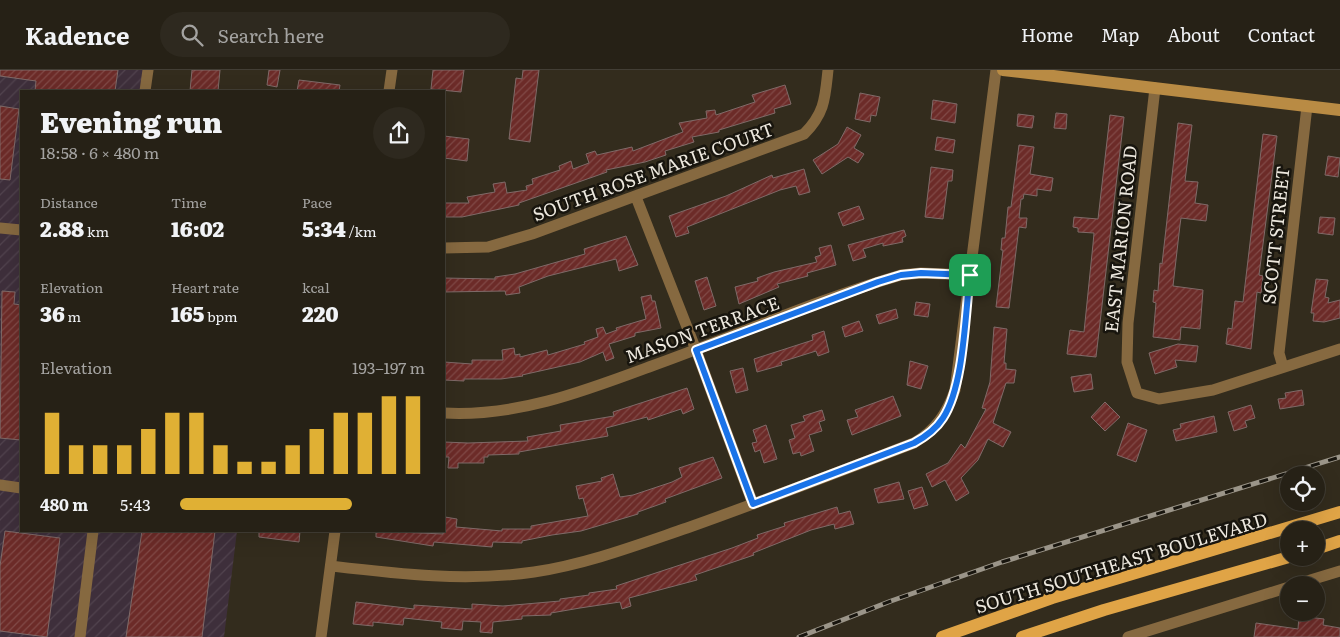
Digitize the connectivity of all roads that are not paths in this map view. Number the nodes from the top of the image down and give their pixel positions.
1 (148, 70) edge
2 (392, 70) edge
3 (828, 70) edge
4 (996, 70) edge
5 (1003, 70) edge
6 (1078, 74) edge
7 (1155, 88) junction
8 (145, 90) edge
9 (389, 90) edge
10 (1307, 106) junction
11 (1340, 110) edge
12 (636, 197) junction
13 (0, 228) edge
14 (20, 230) edge
15 (445, 248) edge
16 (970, 275) junction
17 (1340, 349) edge
18 (696, 350) junction
19 (1283, 367) junction
20 (445, 412) edge
21 (0, 485) edge
22 (20, 488) edge
23 (753, 504) junction
24 (1340, 512) edge
25 (93, 532) edge
26 (335, 532) edge
27 (1340, 541) edge
28 (1325, 546) edge
29 (1280, 560) edge
30 (330, 566) junction
31 (1340, 571) edge
32 (1324, 576) edge
33 (1280, 590) edge
34 (80, 637) edge
35 (321, 637) edge
36 (942, 637) edge
37 (1022, 637) edge
38 (1128, 637) edge

1 - 8 street
2 - 9 street
3 - 12 street, SOUTH ROSE MARIE COURT
4 - 16 street
5 - 6 street
6 - 7 street
7 - 10 street
7 - 19 street, EAST MARION ROAD
10 - 11 street
10 - 19 street, SCOTT STREET
12 - 15 street, SOUTH ROSE MARIE COURT
12 - 18 street
13 - 14 street
16 - 18 street, MASON TERRACE
16 - 23 street
17 - 19 street
18 - 20 street, MASON TERRACE
18 - 23 street
21 - 22 street
23 - 30 street
24 - 36 main road, SOUTH SOUTHEAST BOULEVARD
25 - 34 street
26 - 30 street
27 - 28 main road
29 - 37 main road
30 - 35 street
31 - 32 street
33 - 38 street

